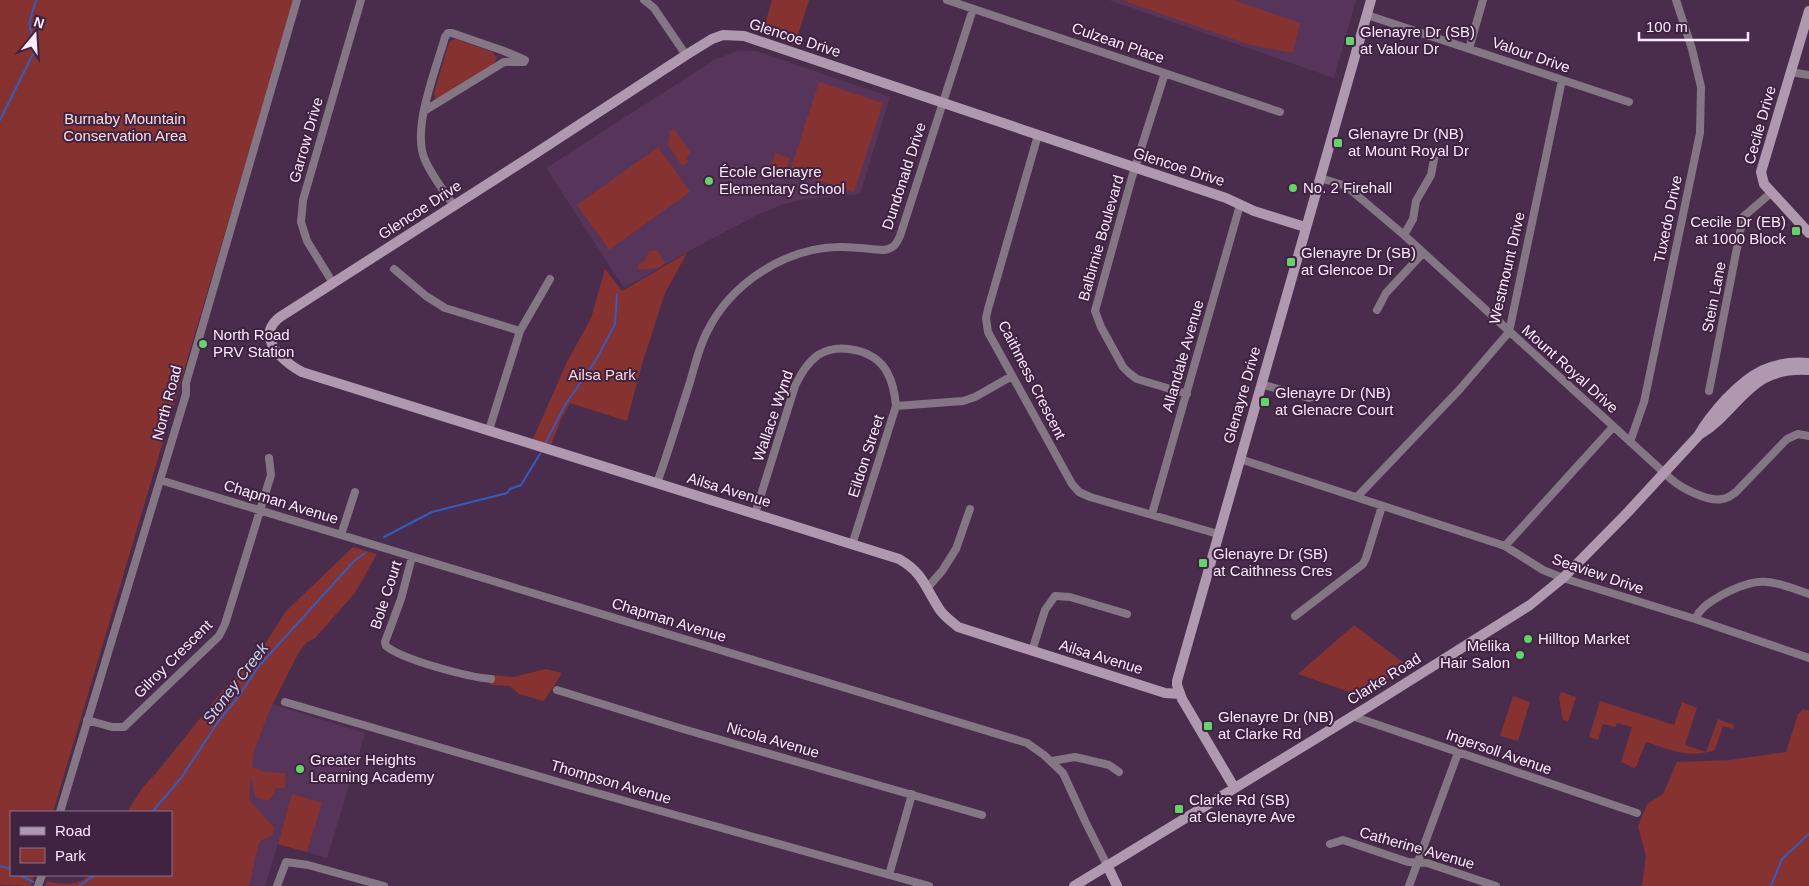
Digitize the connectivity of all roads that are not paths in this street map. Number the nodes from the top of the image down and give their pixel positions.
1 (297, 0) edge
2 (361, 0) edge
3 (644, 0) edge
4 (948, 0) edge
5 (1371, 0) edge
6 (1483, 0) edge
7 (1676, 0) edge
8 (973, 9) junction
9 (1809, 11) edge
10 (1367, 15) junction
11 (1469, 49) junction
12 (686, 55) junction
13 (1790, 72) junction
14 (1165, 73) junction
15 (1809, 75) edge
16 (1562, 80) junction
17 (1629, 102) dead end
18 (942, 103) junction
19 (424, 111) junction
20 (1280, 112) dead end
21 (1038, 135) junction
22 (1435, 154) dead end
23 (1135, 168) junction
24 (1320, 178) junction
25 (1772, 192) junction
26 (1240, 205) junction
27 (454, 206) junction
28 (1305, 227) junction
29 (1809, 233) edge
30 (1404, 236) junction
31 (1423, 253) junction
32 (394, 269) dead end
33 (550, 279) dead end
34 (333, 283) junction
35 (1378, 310) dead end
36 (274, 323) joint
37 (520, 331) junction
38 (1508, 332) junction
39 (1809, 363) edge
40 (1809, 370) edge
41 (1012, 376) junction
42 (1261, 384) junction
43 (1709, 391) dead end
44 (1326, 393) dead end
45 (1187, 394) junction
46 (896, 406) junction
47 (1613, 427) junction
48 (489, 430) junction
49 (1698, 436) junction
50 (1809, 436) edge
51 (1630, 442) junction
52 (270, 458) dead end
53 (1240, 459) junction
54 (1664, 473) junction
55 (160, 480) junction
56 (658, 483) junction
57 (355, 492) dead end
58 (1357, 497) junction
59 (1382, 506) junction
60 (970, 509) dead end
61 (260, 511) junction
62 (755, 514) junction
63 (1152, 514) junction
64 (1218, 534) junction
65 (341, 535) junction
66 (852, 545) junction
67 (1505, 546) junction
68 (412, 556) junction
69 (1563, 578) junction
70 (928, 587) junction
71 (1809, 594) edge
72 (1127, 614) dead end
73 (1295, 616) dead end
74 (1695, 619) junction
75 (1032, 651) junction
76 (1809, 658) edge
77 (491, 679) dead end
78 (557, 690) dead end
79 (1180, 694) junction
80 (285, 702) dead end
81 (1352, 716) junction
82 (87, 720) junction
83 (1458, 753) junction
84 (1052, 761) junction
85 (1119, 772) dead end
86 (1234, 787) junction
87 (912, 794) junction
88 (60, 811) edge
89 (1637, 813) dead end
90 (982, 815) dead end
91 (1330, 844) dead end
92 (1418, 862) junction
93 (1107, 865) junction
94 (889, 875) junction
95 (277, 886) edge
96 (384, 886) edge
97 (930, 886) edge
98 (1074, 886) edge
99 (1117, 886) edge
100 (1409, 886) edge
101 (1496, 886) edge

1 - 55 street, North Road
2 - 34 street, Garrow Drive
3 - 12 street
4 - 8 street, Culzean Place
5 - 10 street, Glenayre Drive
6 - 11 street
7 - 51 street, Tuxedo Drive
8 - 14 street, Culzean Place
8 - 18 street, Dundonald Drive
9 - 13 street, Cecile Drive
10 - 11 street, Valour Drive
10 - 24 street, Glenayre Drive
11 - 16 street, Valour Drive
12 - 18 street, Glencoe Drive
12 - 27 street, Glencoe Drive
13 - 15 street
13 - 25 street, Cecile Drive
14 - 20 street, Culzean Place
14 - 23 street, Balbirnie Boulevard
16 - 17 street, Valour Drive
16 - 38 street, Westmount Drive
18 - 21 street, Glencoe Drive
18 - 56 street, Dundonald Drive
19 - 19 street
19 - 27 street
21 - 23 street, Glencoe Drive
21 - 41 street, Caithness Crescent
22 - 30 street
23 - 26 street, Glencoe Drive
23 - 45 street, Balbirnie Boulevard
24 - 28 street, Glenayre Drive
24 - 30 street, Mount Royal Drive
25 - 29 street, Cecile Drive
25 - 43 street, Stein Lane
26 - 28 street, Glencoe Drive
26 - 45 street, Allandale Avenue
27 - 34 street, Glencoe Drive
28 - 42 street, Glenayre Drive
30 - 31 street, Mount Royal Drive
31 - 35 street
31 - 38 street, Mount Royal Drive
32 - 37 street
33 - 37 street
34 - 36 street, Glencoe Drive
36 - 48 street, Ailsa Avenue
37 - 48 street
38 - 47 street, Mount Royal Drive
38 - 58 street, Westmount Drive
39 - 49 street, Clarke Road
40 - 49 street, Clarke Road
41 - 46 street, Eildon Street
41 - 63 street, Caithness Crescent
42 - 44 street
42 - 53 street, Glenayre Drive
45 - 63 street, Allandale Avenue
46 - 62 street, Wallace Wynd
46 - 66 street, Eildon Street
47 - 51 street, Mount Royal Drive
47 - 67 street
48 - 56 street, Ailsa Avenue
49 - 54 street, Clarke Road
50 - 54 street, Mount Royal Drive
51 - 54 street, Mount Royal Drive
52 - 61 street
53 - 58 street, Seaview Drive
53 - 64 street, Glenayre Drive
54 - 69 street, Clarke Road
55 - 61 street, Chapman Avenue
55 - 82 street, North Road
56 - 62 street, Ailsa Avenue
57 - 65 street
58 - 59 street, Seaview Drive
59 - 67 street, Seaview Drive
59 - 73 street
60 - 70 street
61 - 65 street, Chapman Avenue
61 - 82 street, Gilroy Crescent
62 - 66 street, Ailsa Avenue
63 - 64 street, Caithness Crescent
64 - 79 street, Glenayre Drive
65 - 68 street, Chapman Avenue
66 - 70 street, Ailsa Avenue
67 - 69 street, Seaview Drive
68 - 77 street, Bole Court
68 - 84 street, Chapman Avenue
69 - 74 street, Seaview Drive
69 - 81 street, Clarke Road
70 - 75 street, Ailsa Avenue
71 - 74 street
72 - 75 street
74 - 76 street, Seaview Drive
75 - 79 street, Ailsa Avenue
78 - 87 street, Nicola Avenue
79 - 86 street, Glenayre Drive
80 - 94 street, Thompson Avenue
81 - 83 street, Ingersoll Avenue
81 - 86 street, Clarke Road
82 - 88 street, North Road
83 - 89 street, Ingersoll Avenue
83 - 92 street
84 - 85 street
84 - 93 street, Chapman Avenue
86 - 93 street, Clarke Road
87 - 90 street, Nicola Avenue
87 - 94 street
91 - 92 street, Catherine Avenue
92 - 100 street
92 - 101 street, Catherine Avenue
93 - 98 street, Clarke Road
93 - 99 street
94 - 97 street, Thompson Avenue
95 - 96 street

